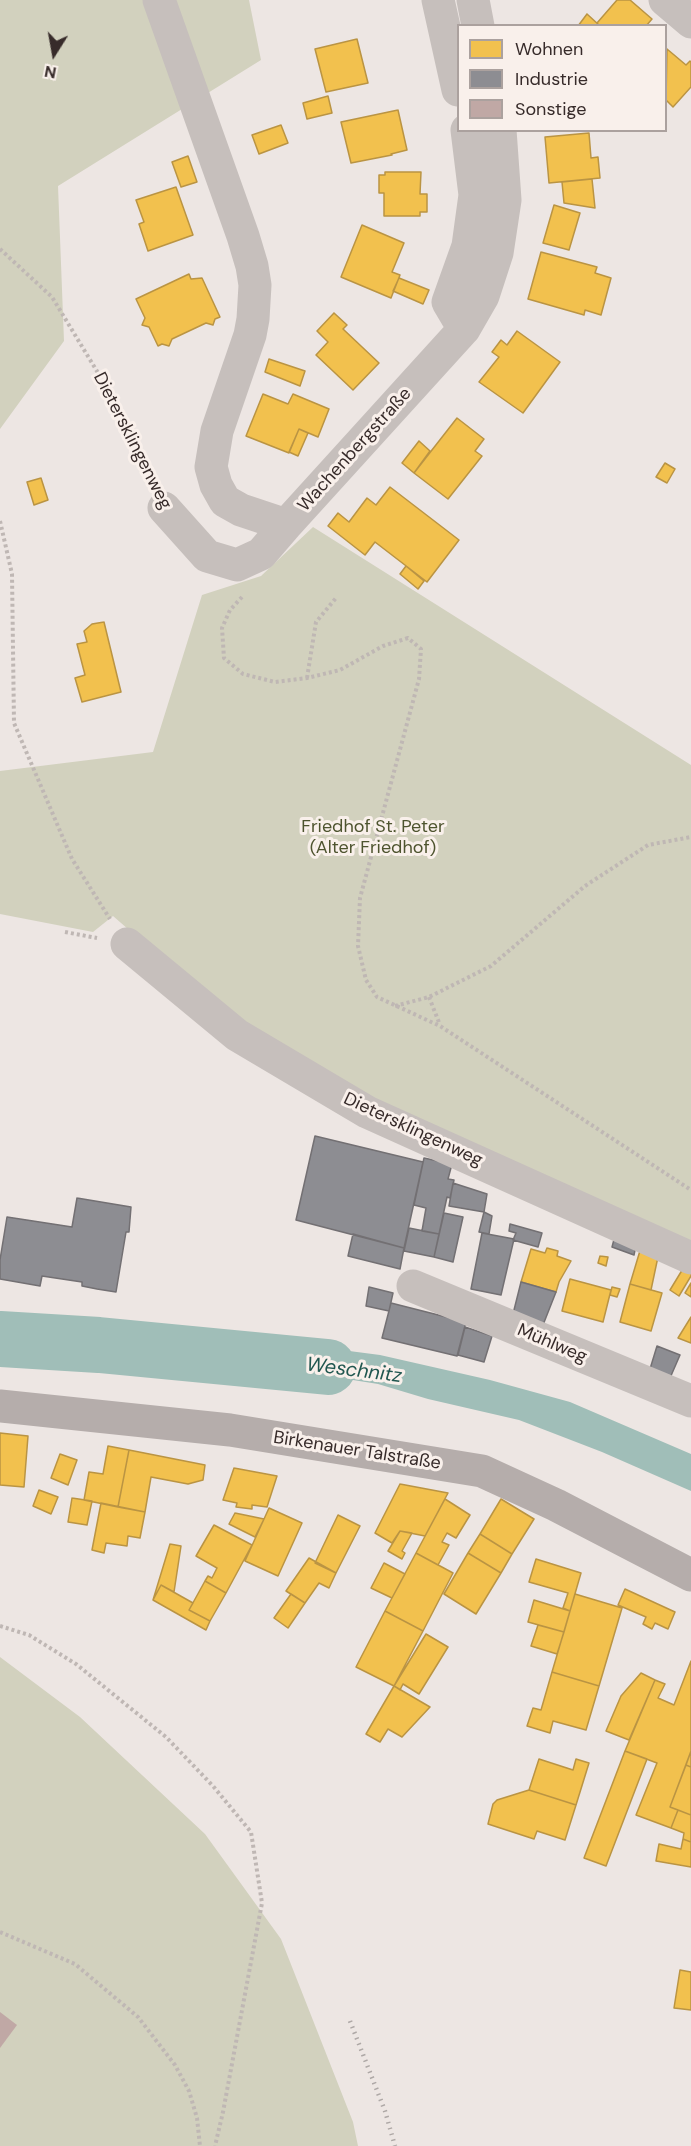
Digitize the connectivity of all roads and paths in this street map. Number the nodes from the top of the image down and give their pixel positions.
1 (159, 0) edge
2 (438, 0) edge
3 (473, 0) edge
4 (665, 0) edge
5 (691, 22) edge
6 (478, 24) edge
7 (457, 81) edge
8 (467, 132) edge
9 (500, 132) edge
10 (0, 249) edge
11 (464, 330) junction
12 (164, 508) joint
13 (0, 521) edge
14 (286, 525) junction
15 (336, 598) dead end
16 (230, 610) dead end
17 (307, 678) junction
18 (691, 837) edge
19 (65, 932) dead end
20 (127, 944) junction
21 (429, 997) junction
22 (394, 1007) junction
23 (440, 1026) junction
24 (691, 1190) edge
25 (691, 1258) edge
26 (413, 1286) dead end
27 (691, 1401) edge
28 (0, 1406) edge
29 (691, 1575) edge
30 (0, 1626) edge
31 (0, 1932) edge
32 (200, 2146) edge
33 (215, 2146) edge

1 - 14 street, Wachenbergstraße
2 - 7 street
3 - 6 street
4 - 5 street
8 - 11 street
9 - 11 street, Wachenbergstraße
10 - 12 path, Dietersklingenweg
11 - 14 street, Wachenbergstraße
12 - 14 street, Dietersklingenweg
13 - 20 path
15 - 17 path
16 - 17 path
17 - 22 path
18 - 21 path
19 - 20 path
20 - 25 street, Dietersklingenweg
21 - 22 path
21 - 23 path
22 - 23 path
23 - 24 path
26 - 27 street, Mühlweg
28 - 29 main road, Birkenauer Talstraße
30 - 33 path
31 - 32 path

